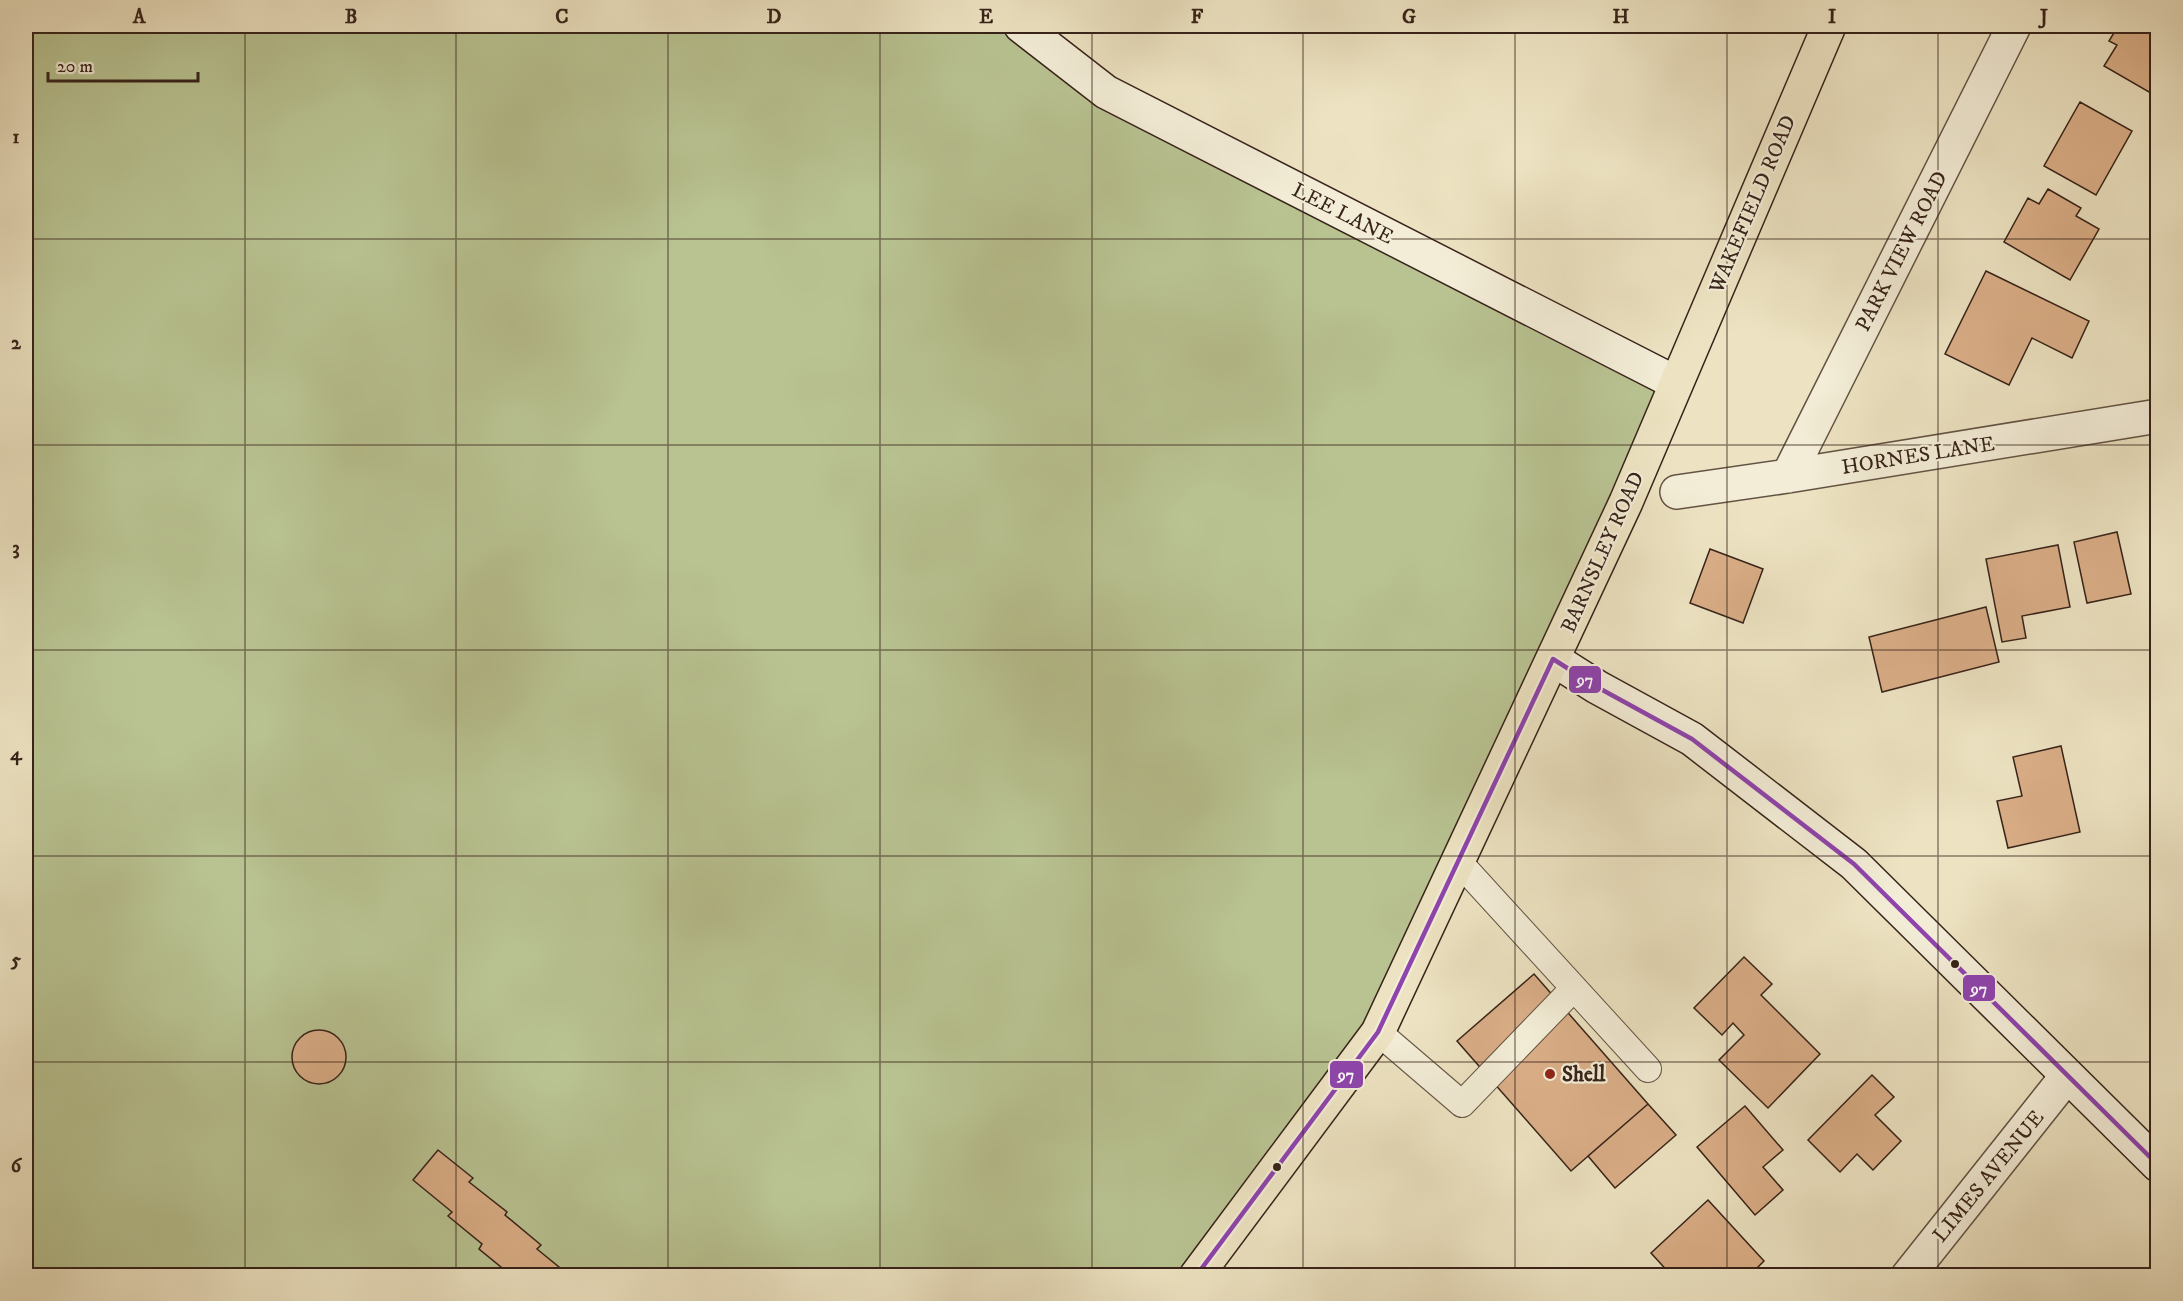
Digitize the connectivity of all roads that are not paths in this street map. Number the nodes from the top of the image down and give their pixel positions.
1 (1021, 26) edge
2 (1829, 26) edge
3 (2014, 26) edge
4 (1676, 382) junction
5 (2157, 416) edge
6 (1788, 476) junction
7 (1677, 492) dead end
8 (1553, 659) junction
9 (1458, 861) junction
10 (1574, 988) junction
11 (1378, 1032) junction
12 (1648, 1069) dead end
13 (2067, 1076) junction
14 (2157, 1165) edge
15 (1196, 1275) edge
16 (1908, 1275) edge

1 - 4 main road, LEE LANE
2 - 4 main road, WAKEFIELD ROAD
3 - 6 main road, PARK VIEW ROAD
4 - 8 main road, BARNSLEY ROAD
5 - 6 main road, HORNES LANE
6 - 7 main road, HORNES LANE
8 - 9 main road, BARNSLEY ROAD
8 - 13 main road
9 - 10 lane
9 - 11 main road, BARNSLEY ROAD
10 - 11 lane
10 - 12 lane
11 - 15 main road, BARNSLEY ROAD
13 - 14 main road
13 - 16 main road, LIMES AVENUE

